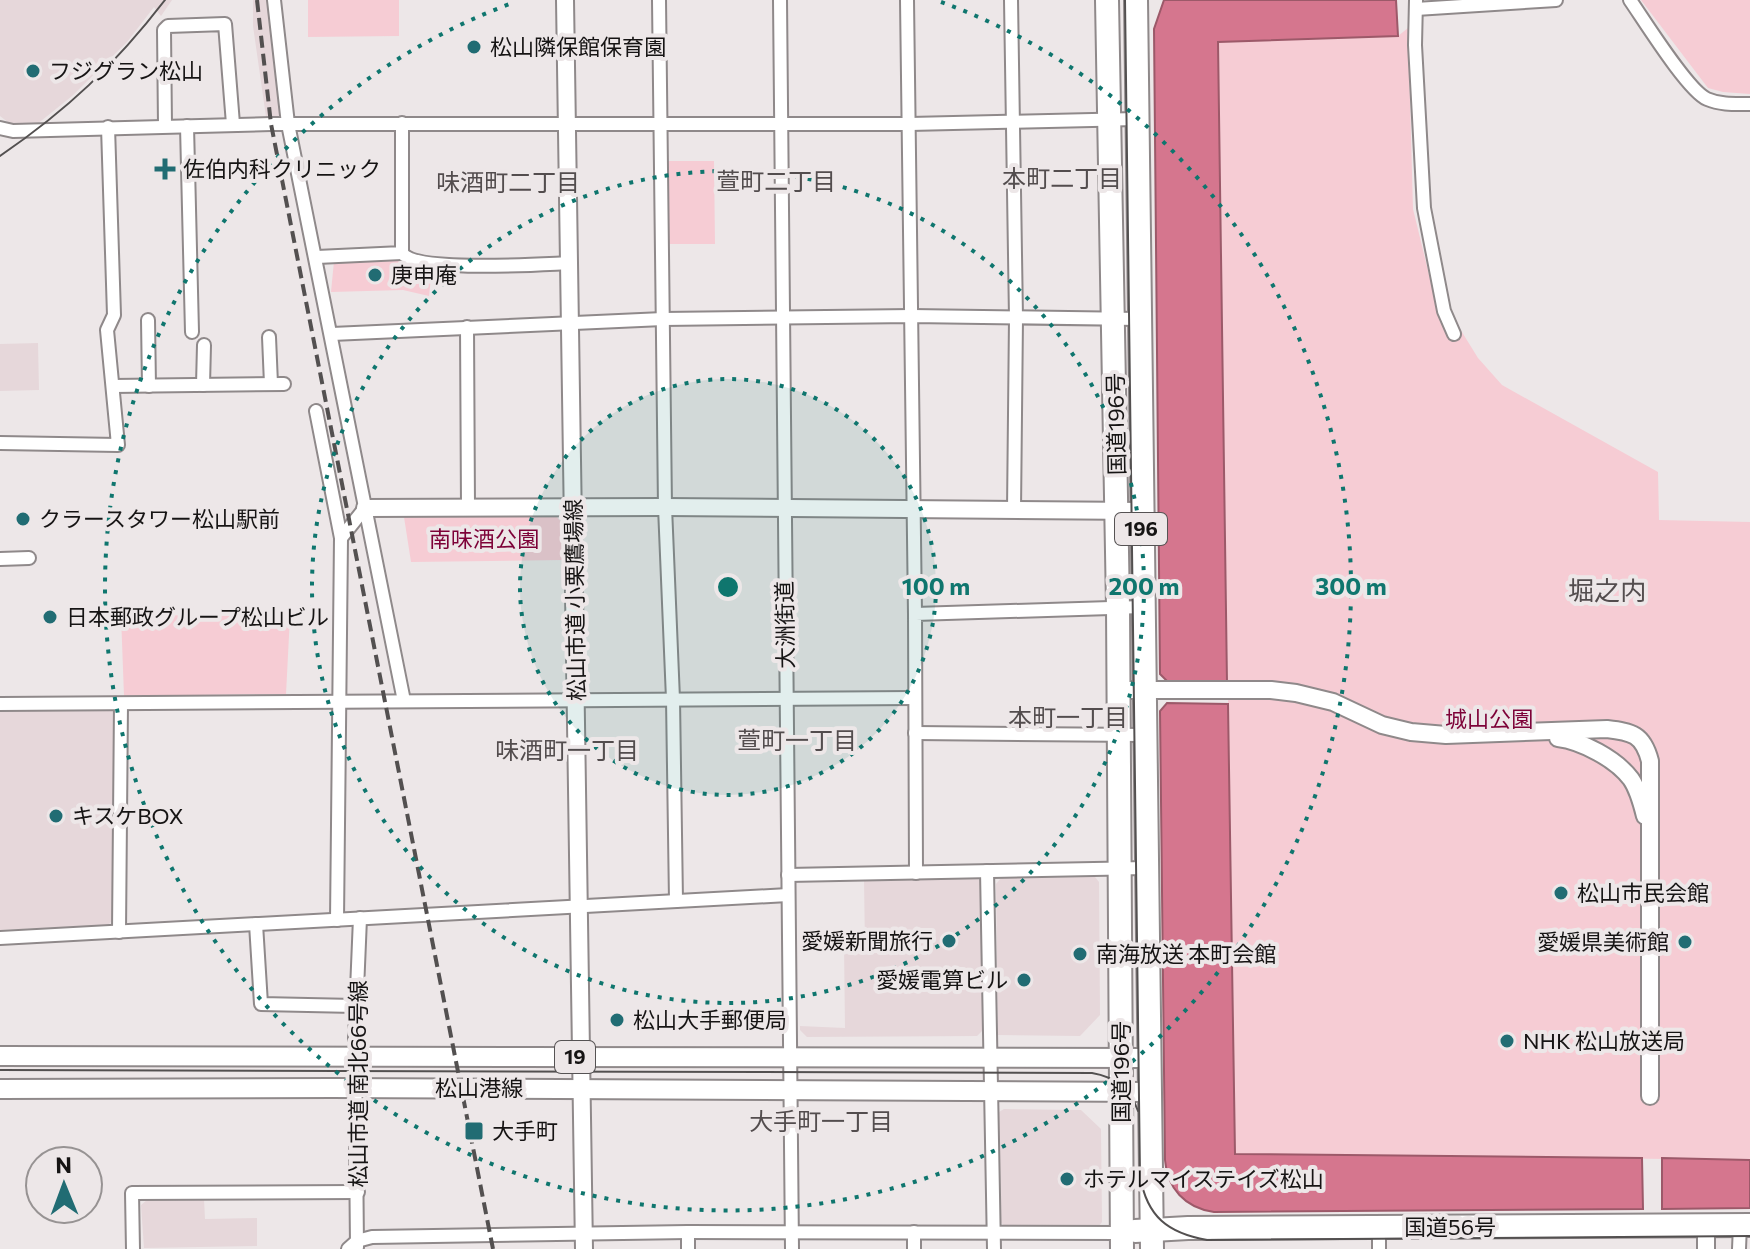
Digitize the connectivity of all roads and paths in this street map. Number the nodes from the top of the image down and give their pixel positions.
1 (274, 0) edge
2 (565, 0) edge
3 (659, 0) edge
4 (780, 0) edge
5 (907, 0) edge
6 (1011, 0) edge
7 (1107, 0) edge
8 (1136, 0) edge
9 (1556, 0) edge
10 (1630, 0) edge
11 (1416, 4) edge
12 (1750, 104) edge
13 (1110, 119) junction
14 (1136, 119) junction
15 (1012, 121) junction
16 (660, 122) junction
17 (402, 123) junction
18 (567, 123) junction
19 (779, 123) junction
20 (233, 124) junction
21 (288, 124) junction
22 (910, 124) junction
23 (165, 126) junction
24 (187, 126) junction
25 (108, 127) junction
26 (0, 128) edge
27 (402, 253) junction
28 (317, 257) junction
29 (570, 263) junction
30 (912, 316) junction
31 (1016, 318) junction
32 (663, 319) junction
33 (782, 319) junction
34 (1114, 319) junction
35 (1139, 319) junction
36 (148, 320) dead end
37 (571, 322) junction
38 (467, 327) junction
39 (192, 332) dead end
40 (332, 334) junction
41 (1454, 334) dead end
42 (269, 337) dead end
43 (204, 345) dead end
44 (203, 385) junction
45 (113, 386) junction
46 (149, 386) junction
47 (316, 411) dead end
48 (0, 443) edge
49 (574, 507) junction
50 (665, 507) junction
51 (365, 508) junction
52 (468, 508) junction
53 (784, 508) junction
54 (914, 509) junction
55 (1014, 510) junction
56 (1117, 511) junction
57 (1141, 511) junction
58 (341, 538) junction
59 (29, 558) dead end
60 (0, 559) edge
61 (1118, 607) junction
62 (1142, 607) junction
63 (915, 614) junction
64 (1143, 689) junction
65 (1119, 690) junction
66 (786, 698) junction
67 (915, 698) junction
68 (673, 699) junction
69 (576, 700) junction
70 (404, 701) junction
71 (339, 702) junction
72 (0, 704) edge
73 (121, 704) junction
74 (915, 733) junction
75 (1533, 734) junction
76 (1144, 735) junction
77 (1120, 736) junction
78 (1650, 761) junction
79 (1631, 779) junction
80 (1649, 829) junction
81 (1121, 868) junction
82 (1146, 868) junction
83 (987, 871) junction
84 (916, 873) junction
85 (788, 875) junction
86 (788, 895) junction
87 (676, 901) junction
88 (578, 907) junction
89 (360, 918) junction
90 (337, 920) junction
91 (256, 924) junction
92 (119, 932) junction
93 (0, 938) edge
94 (355, 1006) junction
95 (0, 1056) edge
96 (581, 1057) junction
97 (357, 1058) junction
98 (991, 1058) junction
99 (1120, 1058) junction
100 (1149, 1058) junction
101 (790, 1059) junction
102 (357, 1088) junction
103 (0, 1089) edge
104 (582, 1089) junction
105 (790, 1090) junction
106 (992, 1091) junction
107 (1121, 1091) junction
108 (1150, 1092) junction
109 (1650, 1096) dead end
110 (1150, 1188) junction
111 (358, 1192) junction
112 (1706, 1225) junction
113 (1745, 1225) edge
114 (1188, 1228) junction
115 (688, 1232) junction
116 (792, 1232) junction
117 (914, 1232) junction
118 (994, 1232) junction
119 (480, 1235) junction
120 (1379, 1238) edge
121 (1151, 1239) edge
122 (584, 1241) edge
123 (1127, 1244) edge
124 (354, 1246) edge
125 (133, 1249) edge
126 (483, 1249) edge
127 (688, 1249) edge
128 (792, 1249) edge
129 (914, 1249) edge
130 (994, 1249) edge
131 (1706, 1249) edge
132 (1739, 1249) edge

1 - 21 street
2 - 18 street, 松山市道 小栗鷹場線
3 - 16 street
4 - 19 street, 大洲街道
5 - 22 street
6 - 15 street
7 - 13 highway, 国道196号 / 196
8 - 14 highway, 国道196号 / 196
9 - 11 street
10 - 12 street
11 - 41 street
13 - 14 street
13 - 15 street
13 - 34 highway, 国道196号 / 196
14 - 35 highway, 国道196号 / 196
15 - 22 street
15 - 31 street
16 - 18 street
16 - 19 street
16 - 32 street
17 - 18 street
17 - 21 street
17 - 27 street
18 - 29 street, 松山市道 小栗鷹場線
19 - 22 street
19 - 33 street, 大洲街道
20 - 21 street
20 - 23 street
20 - 24 street
21 - 28 street
22 - 30 street
23 - 24 street
23 - 25 street
24 - 39 street
25 - 26 street
25 - 45 street
27 - 28 street
27 - 29 street
28 - 40 street
29 - 37 street, 松山市道 小栗鷹場線
30 - 31 street
30 - 33 street
30 - 54 street
31 - 34 street
31 - 55 street
32 - 33 street
32 - 37 street
32 - 50 street
33 - 53 street, 大洲街道
34 - 35 street
34 - 56 highway, 国道196号 / 196
35 - 57 highway, 国道196号 / 196
36 - 46 street
37 - 38 street
37 - 49 street, 松山市道 小栗鷹場線
38 - 40 street
38 - 52 street
40 - 51 street
42 - 44 street
43 - 44 street
44 - 46 street
45 - 46 street
45 - 48 street
47 - 58 street
49 - 50 street
49 - 52 street
49 - 69 street, 松山市道 小栗鷹場線
50 - 53 street
50 - 68 street
51 - 52 street
51 - 58 street
51 - 70 street
53 - 54 street
53 - 66 street, 大洲街道
54 - 55 street
54 - 63 street
55 - 56 street
56 - 57 street
56 - 61 highway, 国道196号 / 196
57 - 62 highway, 国道196号 / 196
58 - 71 street
59 - 60 street
61 - 62 street
61 - 63 street
61 - 65 highway, 国道196号 / 196
62 - 64 highway, 国道196号 / 196
63 - 67 street
64 - 65 street
64 - 75 street
64 - 76 highway, 国道196号 / 196
65 - 77 highway, 国道196号 / 196
66 - 67 street
66 - 68 street
66 - 85 street, 大洲街道
67 - 74 street
68 - 69 street
68 - 87 street
69 - 70 street
69 - 88 street, 松山市道 小栗鷹場線
70 - 71 street
71 - 73 street
71 - 90 street
72 - 73 street
73 - 92 street
74 - 77 street
74 - 84 street
75 - 78 street
75 - 79 street
76 - 77 street
76 - 82 highway, 国道196号 / 196
77 - 81 highway, 国道196号 / 196
78 - 79 street
78 - 80 street
79 - 80 street
80 - 109 street
81 - 82 street
81 - 83 street
81 - 99 highway, 国道196号 / 196
82 - 100 highway, 国道196号 / 196
83 - 84 street
83 - 98 street
84 - 85 street
85 - 86 street, 大洲街道
86 - 87 street
86 - 101 street, 大洲街道
87 - 88 street
88 - 89 street
88 - 96 street, 松山市道 小栗鷹場線
89 - 90 street
89 - 94 street, 松山市道 南北66号線
90 - 91 street
91 - 92 street
91 - 94 street
92 - 93 street
94 - 97 street, 松山市道 南北66号線
95 - 97 main road, 松山港線 / 19
96 - 97 main road, 松山港線 / 19
96 - 101 main road, 松山港線 / 19
96 - 104 street, 松山市道 小栗鷹場線
97 - 102 street, 松山市道 南北66号線
98 - 99 main road, 松山港線 / 19
98 - 101 main road, 松山港線 / 19
98 - 106 street
99 - 100 main road, 松山港線 / 19
99 - 107 highway, 国道196号 / 196
100 - 108 highway, 国道196号 / 196
101 - 105 street, 大洲街道
102 - 103 main road, 松山港線 / 19
102 - 104 main road, 松山港線 / 19
102 - 111 street, 松山市道 南北66号線
104 - 105 main road, 松山港線 / 19
104 - 122 street, 松山市道 小栗鷹場線
105 - 106 main road, 松山港線 / 19
105 - 116 street, 大洲街道
106 - 107 main road, 松山港線 / 19
106 - 118 street
107 - 108 main road, 松山港線 / 19
107 - 123 highway, 国道196号 / 196
108 - 110 highway, 国道196号 / 196
110 - 114 highway
110 - 121 highway, 国道196号 / 196
111 - 124 street, 松山市道 南北66号線
111 - 125 street
112 - 113 highway, 国道56号
112 - 120 highway, 国道56号
112 - 131 street
113 - 132 street
114 - 120 highway, 国道56号
114 - 121 highway, 国道56号
115 - 116 street
115 - 122 street
115 - 127 street
116 - 117 street
116 - 128 street, 大洲街道
117 - 118 street
117 - 129 street
118 - 123 street
118 - 130 street
119 - 122 street
119 - 124 street
119 - 126 street
121 - 123 highway, 国道56号

